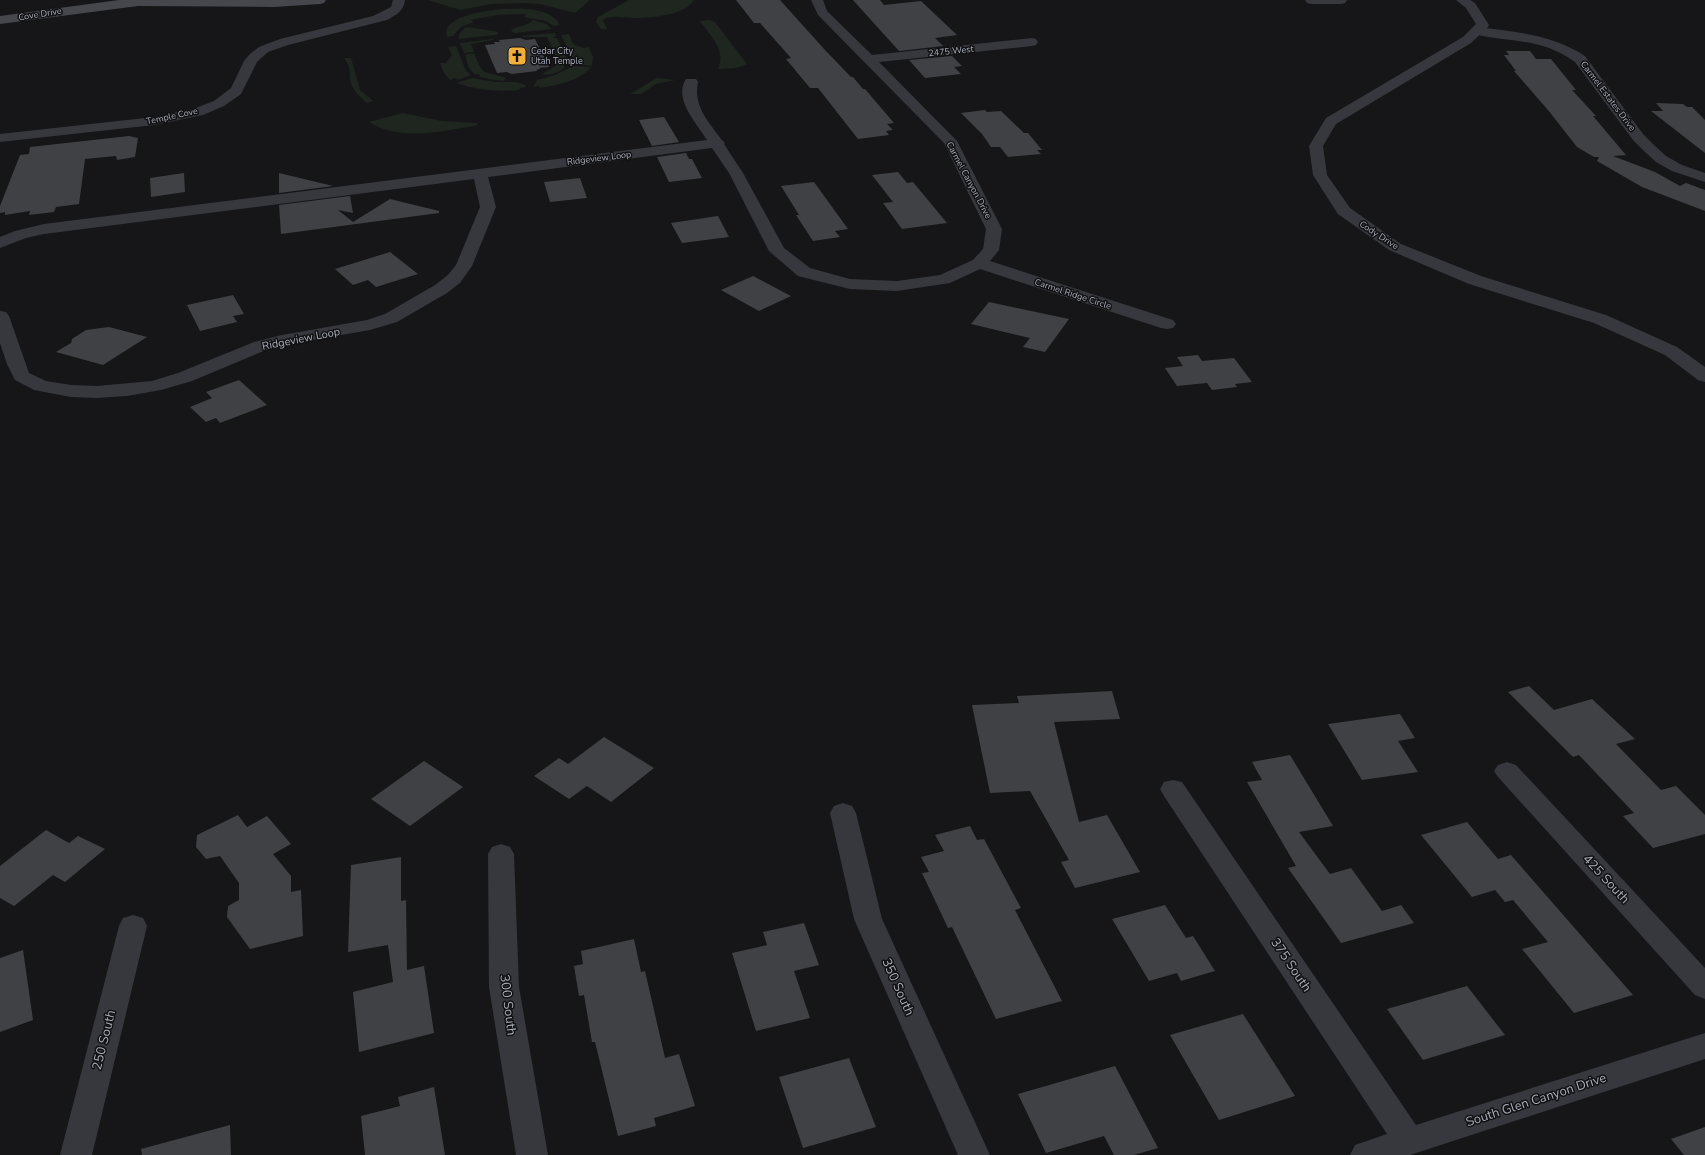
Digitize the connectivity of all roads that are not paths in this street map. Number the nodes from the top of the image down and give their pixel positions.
1 (320, 0) edge
2 (399, 0) edge
3 (817, 0) edge
4 (1310, 0) edge
5 (1341, 0) edge
6 (1462, 0) edge
7 (0, 20) edge
8 (1477, 30) junction
9 (1032, 42) dead end
10 (869, 60) junction
11 (691, 82) dead end
12 (0, 138) edge
13 (718, 143) junction
14 (480, 173) junction
15 (1705, 178) edge
16 (0, 243) edge
17 (979, 263) junction
18 (0, 316) edge
19 (1167, 324) dead end
20 (1705, 376) edge
21 (1507, 771) dead end
22 (1173, 789) dead end
23 (843, 813) dead end
24 (501, 854) dead end
25 (133, 926) dead end
26 (1705, 987) edge
27 (1705, 1046) edge
28 (1409, 1141) junction
29 (76, 1155) edge
30 (532, 1155) edge
31 (974, 1155) edge
32 (1366, 1155) edge

1 - 7 main road, Cove Drive
2 - 12 street, Temple Cove
3 - 10 street, Carmel Canyon Drive
4 - 5 street
6 - 8 street
8 - 15 street, Carmel Estates Drive
8 - 20 street, Cody Drive
9 - 10 street, 2475 West
10 - 17 street, Carmel Canyon Drive
11 - 13 street, Carmel Canyon Drive
13 - 14 street, Ridgeview Loop
13 - 17 street, Carmel Canyon Drive
14 - 16 street, Ridgeview Loop
14 - 18 street, Ridgeview Loop
17 - 19 street, Carmel Ridge Circle
21 - 26 street, 425 South
22 - 28 street, 375 South
23 - 31 street, 350 South
24 - 30 street, 300 South
25 - 29 street, 250 South
27 - 28 street, South Glen Canyon Drive
28 - 32 street, South Glen Canyon Drive

